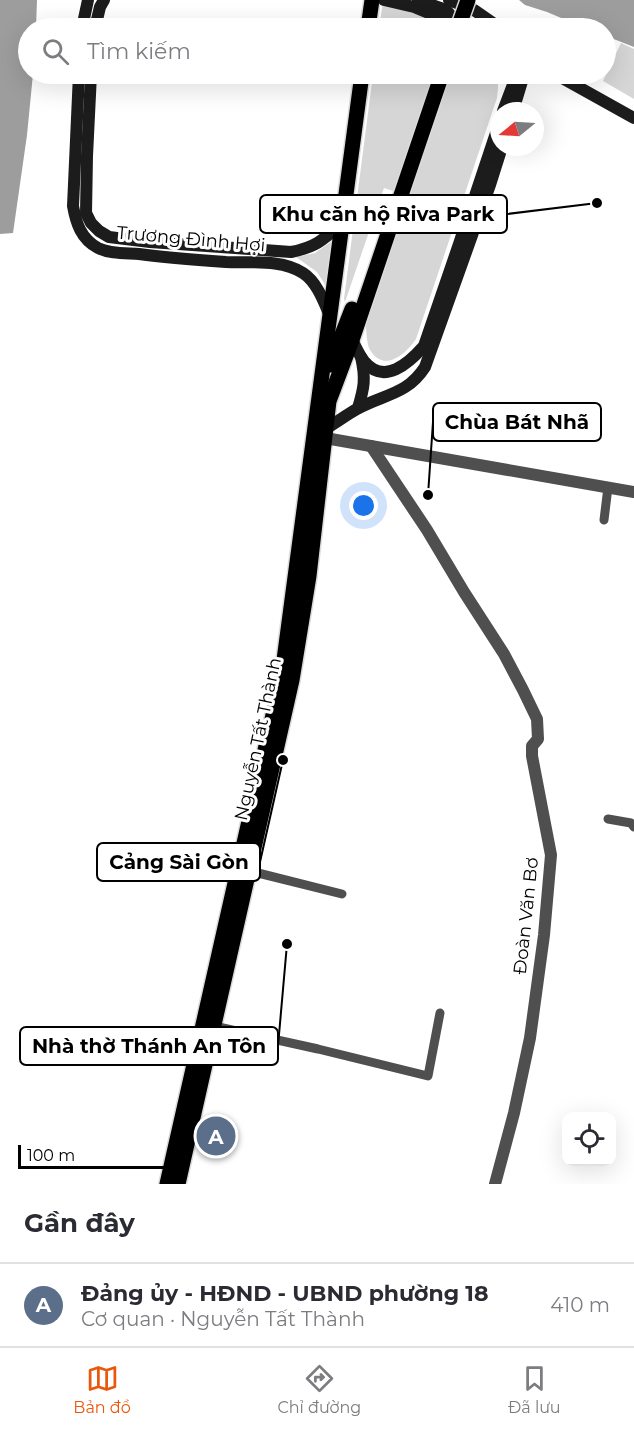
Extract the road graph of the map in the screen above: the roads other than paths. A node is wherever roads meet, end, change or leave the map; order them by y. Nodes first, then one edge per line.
1 (88, 0) edge
2 (104, 0) edge
3 (372, 0) edge
4 (384, 0) edge
5 (418, 0) edge
6 (449, 0) edge
7 (458, 0) edge
8 (468, 0) edge
9 (84, 18) edge
10 (98, 18) edge
11 (369, 18) edge
12 (440, 18) edge
13 (450, 18) edge
14 (454, 18) edge
15 (457, 18) edge
16 (486, 18) edge
17 (79, 84) edge
18 (91, 84) edge
19 (361, 84) edge
20 (430, 84) edge
21 (438, 84) edge
22 (513, 84) edge
23 (521, 84) edge
24 (573, 84) edge
25 (506, 102) edge
26 (516, 102) edge
27 (634, 118) edge
28 (490, 151) edge
29 (499, 156) edge
30 (342, 224) junction
31 (187, 245) junction
32 (176, 258) junction
33 (360, 301) junction
34 (331, 317) junction
35 (352, 340) junction
36 (360, 355) junction
37 (321, 387) junction
38 (358, 408) junction
39 (325, 434) junction
40 (371, 446) junction
41 (608, 487) junction
42 (634, 492) edge
43 (604, 520) dead end
44 (608, 819) dead end
45 (634, 827) edge
46 (250, 871) junction
47 (342, 894) dead end
48 (440, 1013) dead end
49 (214, 1026) junction
50 (167, 1184) edge
51 (178, 1184) edge
52 (495, 1184) edge

1 - 9 main road
2 - 10 main road
3 - 11 main road
4 - 12 main road
5 - 13 main road
6 - 16 main road
7 - 14 main road
8 - 15 main road, bridge
17 - 32 main road, Trương Đình Hợi
18 - 31 main road, Trương Đình Hợi
19 - 30 main road, Nguyễn Tất Thành
20 - 33 main road
21 - 33 main road
22 - 25 main road
23 - 26 main road
24 - 27 main road
28 - 36 main road
29 - 38 main road
30 - 31 main road, Trương Đình Hợi
30 - 34 main road, Nguyễn Tất Thành
31 - 32 main road
32 - 34 main road, Trương Đình Hợi
33 - 35 main road, Nguyễn Tất Thành
33 - 37 main road, Nguyễn Tất Thành
34 - 37 main road, Nguyễn Tất Thành
35 - 36 main road
35 - 39 main road, Nguyễn Tất Thành
36 - 38 main road
37 - 50 main road, Nguyễn Tất Thành
38 - 39 main road
39 - 40 street
39 - 46 main road, Nguyễn Tất Thành
40 - 41 street
40 - 52 street, Đoàn Văn Bơ
41 - 42 street
41 - 43 street
44 - 45 street
46 - 47 street
46 - 49 main road, Nguyễn Tất Thành
48 - 49 street
49 - 51 main road, Nguyễn Tất Thành

